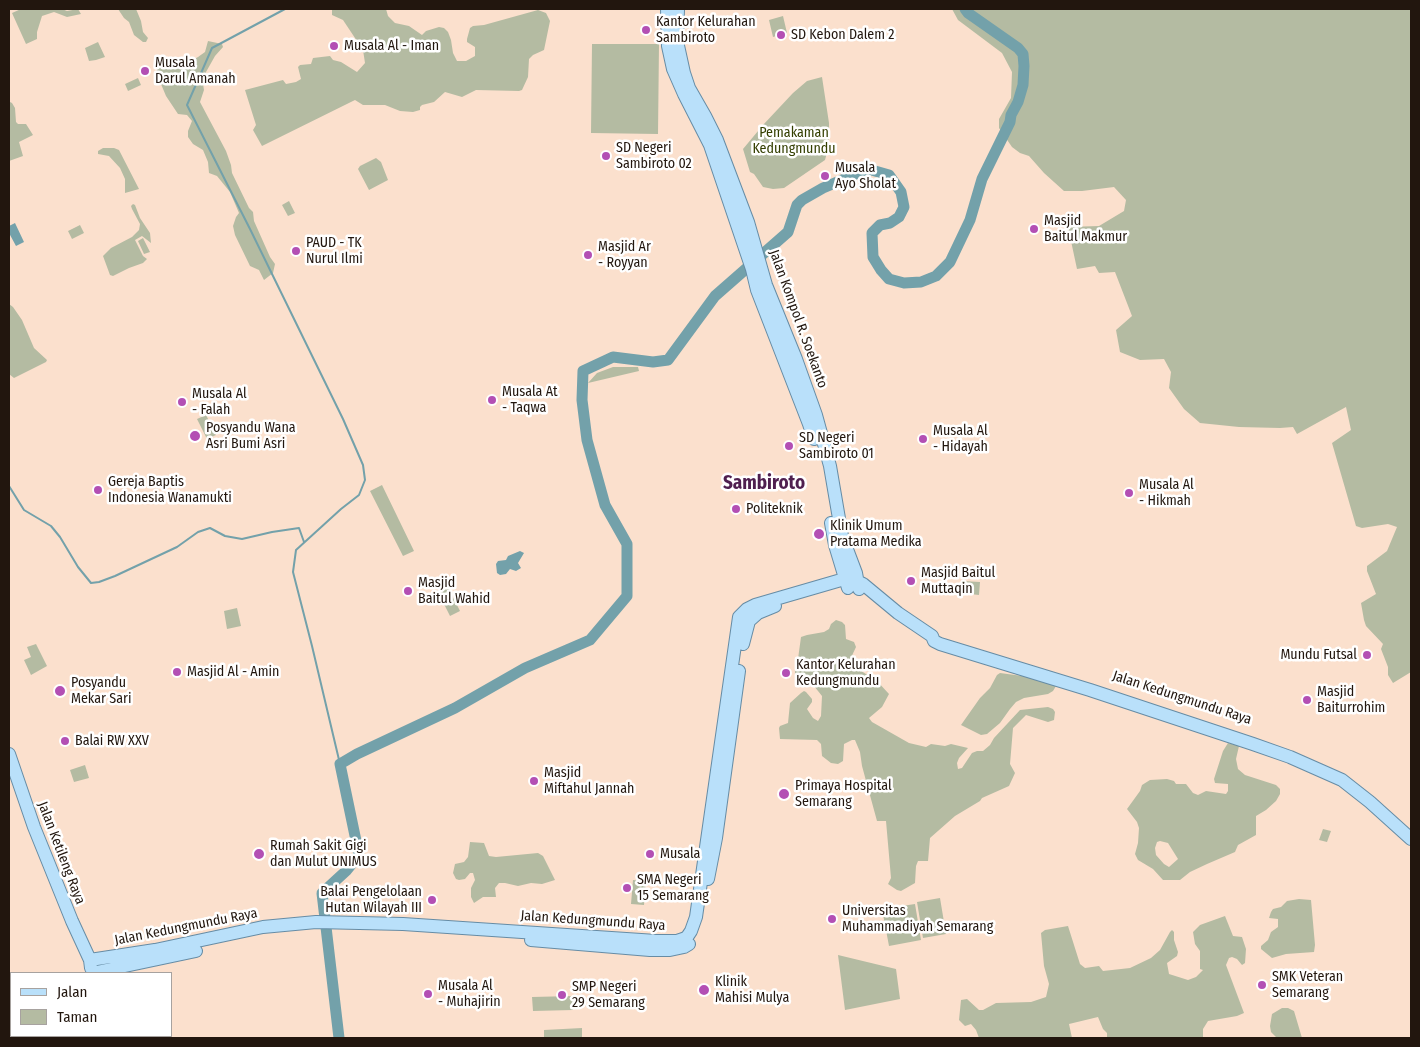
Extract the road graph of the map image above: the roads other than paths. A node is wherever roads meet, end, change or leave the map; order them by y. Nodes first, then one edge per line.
1 (667, 9) edge
2 (678, 9) edge
3 (673, 43) junction
4 (853, 585) junction
5 (9, 754) edge
6 (1405, 830) edge
7 (1411, 839) edge
8 (91, 969) edge

1 - 3 main road, Jalan Kompol R. Soekanto
2 - 3 main road, Jalan Kompol R. Soekanto
3 - 4 main road, Jalan Kompol R. Soekanto
4 - 6 main road, Jalan Kedungmundu Raya
4 - 8 main road, Jalan Kedungmundu Raya
5 - 8 main road, Jalan Ketileng Raya
6 - 7 main road, Jalan Kedungmundu Raya

